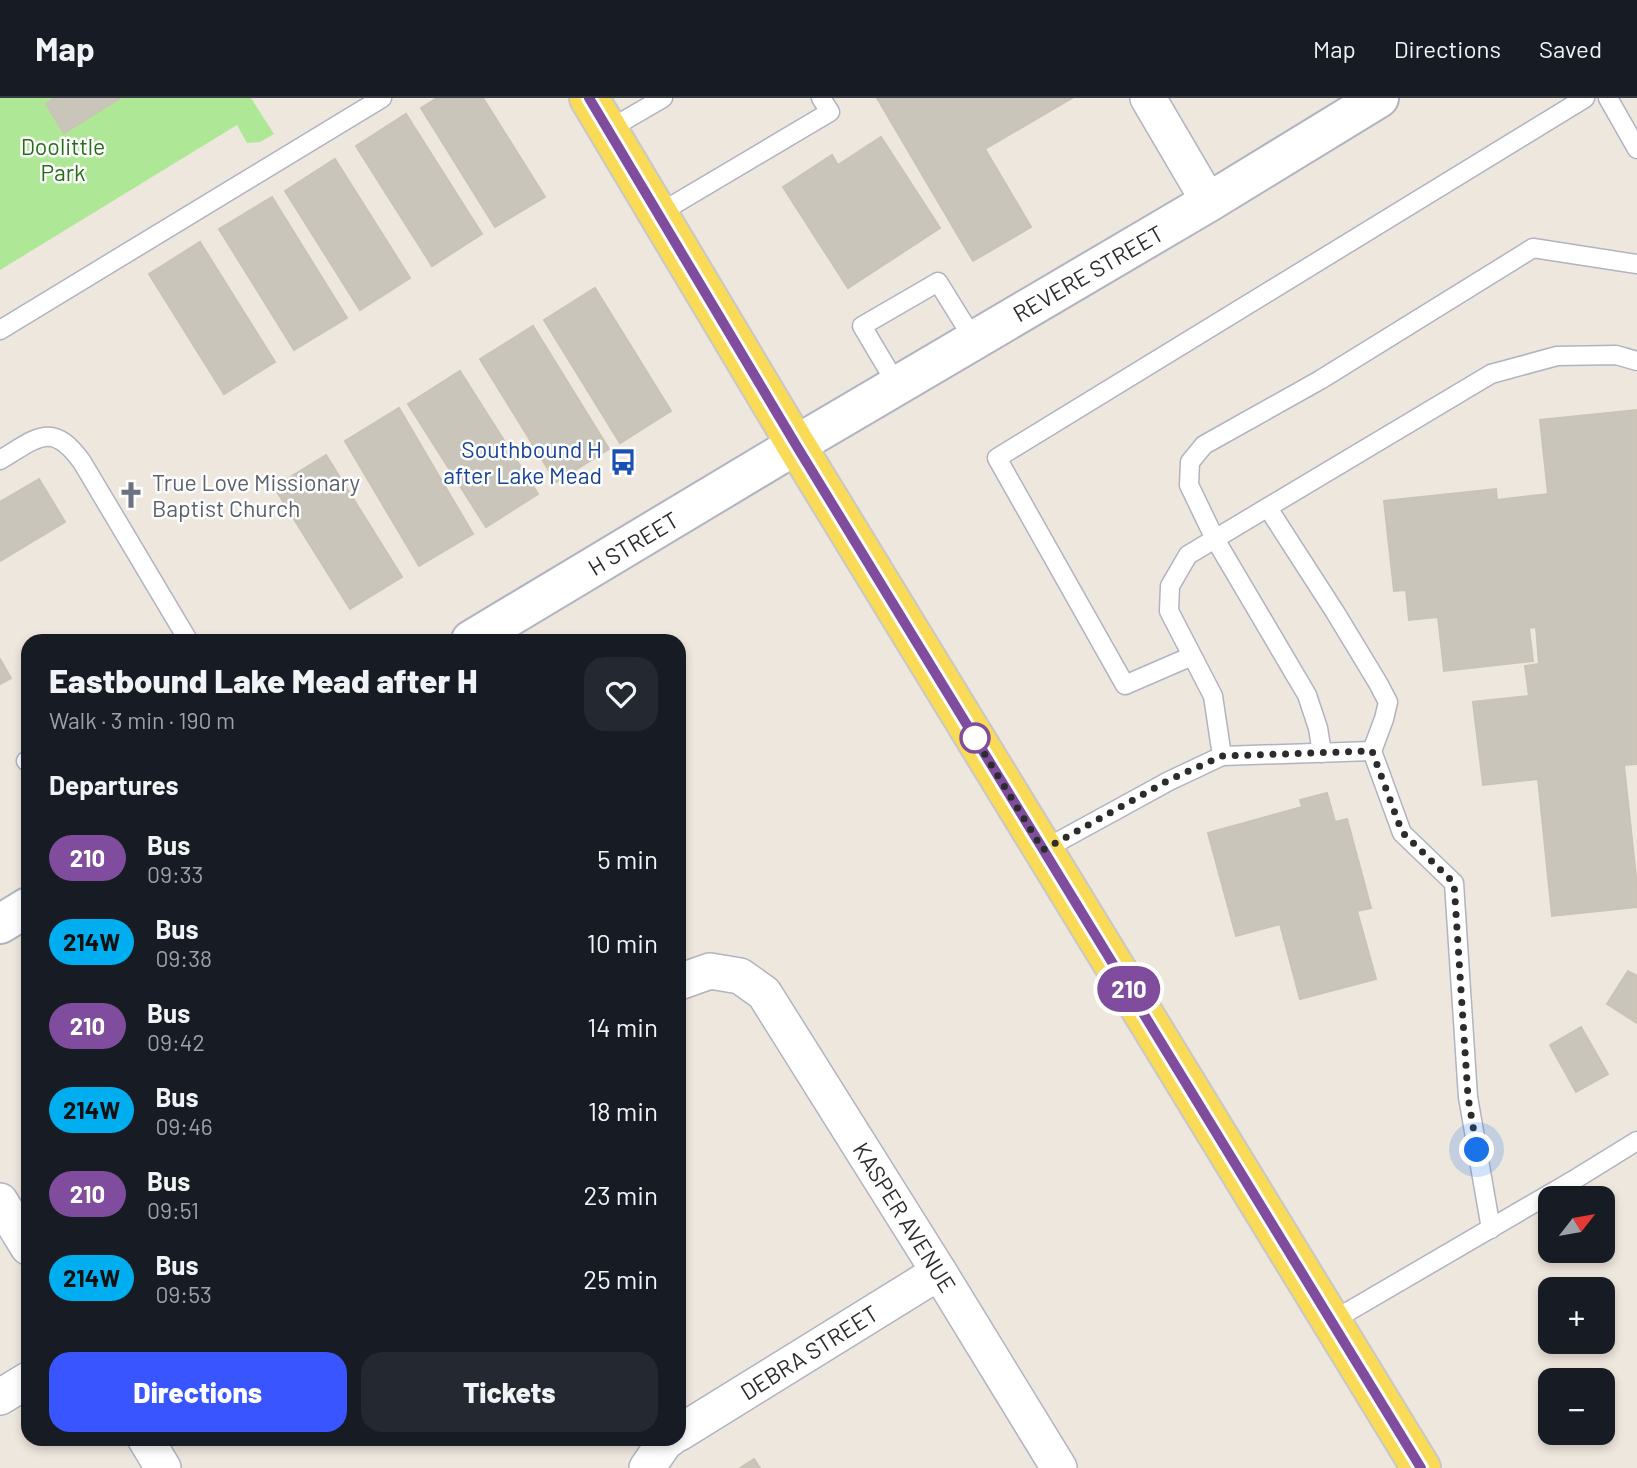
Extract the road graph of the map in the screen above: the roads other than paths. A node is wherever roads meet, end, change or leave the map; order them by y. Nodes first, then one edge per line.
1 (382, 98) edge
2 (663, 98) edge
3 (821, 98) edge
4 (1148, 98) edge
5 (1380, 98) edge
6 (1585, 98) edge
7 (1608, 98) edge
8 (599, 114) edge
9 (1637, 149) edge
10 (1209, 202) junction
11 (658, 214) junction
12 (1637, 264) edge
13 (0, 330) edge
14 (974, 340) junction
15 (1637, 361) edge
16 (897, 385) junction
17 (796, 445) junction
18 (0, 460) edge
19 (1268, 508) junction
20 (1215, 540) junction
21 (184, 634) edge
22 (481, 634) edge
23 (1192, 656) junction
24 (1372, 751) junction
25 (1322, 752) junction
26 (1222, 756) junction
27 (1043, 850) junction
28 (21, 911) edge
29 (0, 924) edge
30 (686, 978) edge
31 (1637, 1141) edge
32 (0, 1201) edge
33 (1490, 1229) junction
34 (21, 1236) edge
35 (939, 1272) junction
36 (1332, 1321) junction
37 (21, 1384) edge
38 (0, 1397) edge
39 (686, 1429) edge
40 (150, 1446) edge
41 (662, 1446) edge
42 (163, 1468) edge
43 (647, 1468) edge
44 (1059, 1468) edge
45 (1421, 1468) edge

1 - 13 lane
2 - 8 lane
3 - 11 lane
4 - 10 street
5 - 10 street, REVERE STREET
6 - 23 lane
7 - 9 lane
8 - 11 main road
10 - 14 street, REVERE STREET
11 - 17 main road
12 - 20 lane
14 - 16 street, REVERE STREET
14 - 16 lane
15 - 19 lane
16 - 17 street, REVERE STREET
17 - 22 street, H STREET
17 - 27 main road
18 - 21 lane
19 - 20 lane
19 - 24 lane
20 - 23 lane
20 - 25 lane
23 - 26 lane
24 - 25 lane
24 - 33 lane
25 - 26 lane
26 - 27 lane
27 - 36 main road
28 - 29 street
30 - 35 street, KASPER AVENUE
31 - 33 lane
32 - 34 street
33 - 36 lane
35 - 39 street, DEBRA STREET
35 - 44 street, KASPER AVENUE
36 - 45 main road
37 - 38 street
40 - 42 street
41 - 43 street

